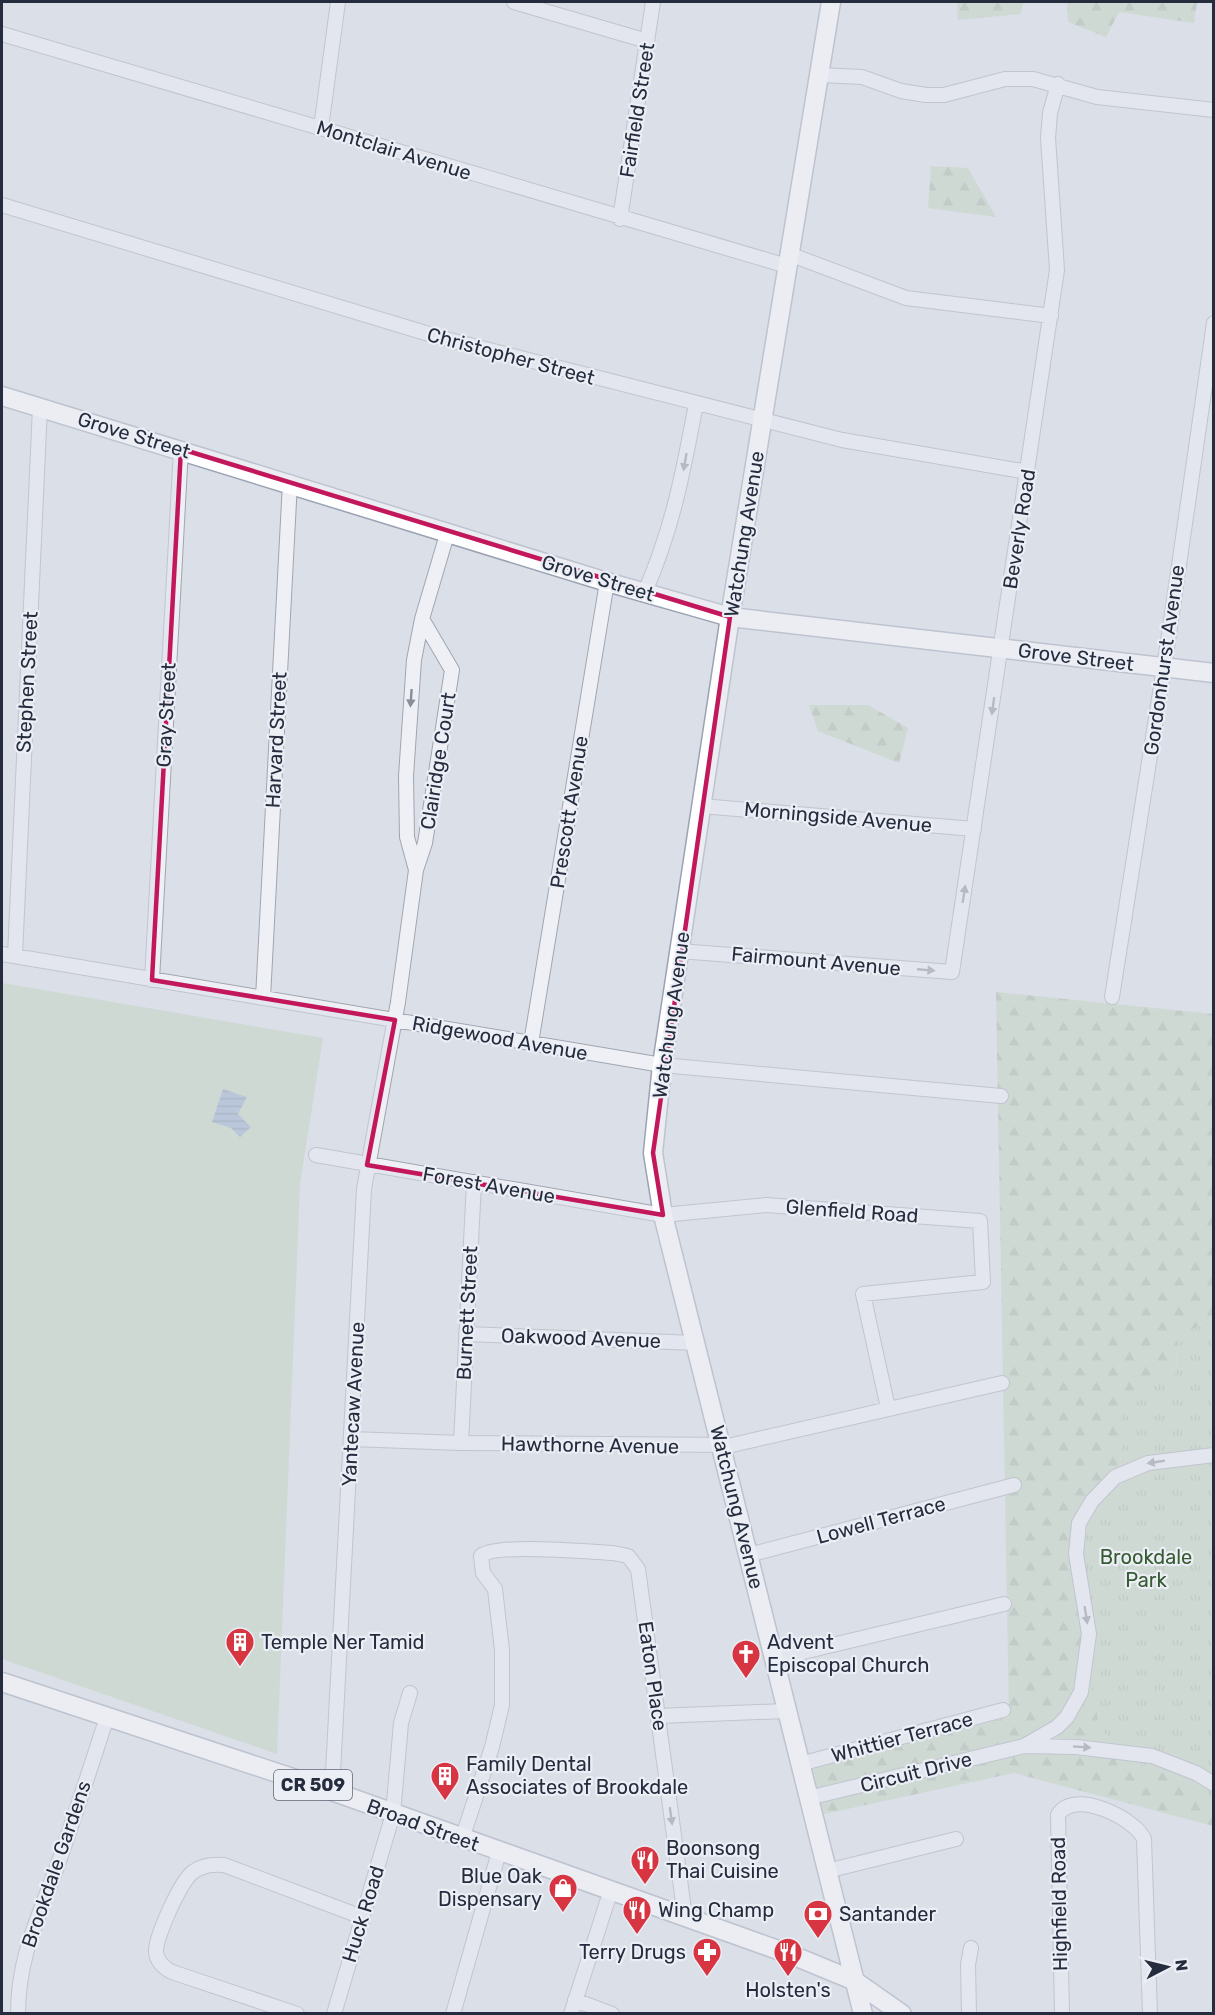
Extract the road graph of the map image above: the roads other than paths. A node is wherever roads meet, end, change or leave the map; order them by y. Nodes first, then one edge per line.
1 (338, 2) edge
2 (514, 2) edge
3 (653, 2) edge
4 (831, 2) edge
5 (2, 34) edge
6 (647, 42) junction
7 (820, 75) junction
8 (1058, 84) junction
9 (1214, 110) edge
10 (321, 128) junction
11 (2, 205) edge
12 (620, 219) junction
13 (788, 260) junction
14 (1051, 316) junction
15 (1214, 323) edge
16 (2, 396) edge
17 (696, 404) junction
18 (40, 407) junction
19 (762, 421) junction
20 (181, 449) junction
21 (1028, 472) junction
22 (290, 482) junction
23 (448, 531) junction
24 (607, 582) junction
25 (645, 592) junction
26 (730, 616) junction
27 (422, 619) junction
28 (1001, 648) junction
29 (443, 654) junction
30 (414, 660) junction
31 (1164, 668) junction
32 (1214, 673) edge
33 (701, 806) junction
34 (974, 829) junction
35 (416, 870) junction
36 (679, 951) junction
37 (8, 955) edge
38 (952, 972) joint
39 (152, 980) junction
40 (1112, 997) dead end
41 (263, 998) junction
42 (395, 1020) junction
43 (531, 1043) junction
44 (662, 1065) junction
45 (1001, 1096) dead end
46 (316, 1155) dead end
47 (367, 1165) junction
48 (474, 1182) junction
49 (663, 1215) junction
50 (466, 1334) junction
51 (696, 1343) junction
52 (1002, 1383) dead end
53 (888, 1408) junction
54 (351, 1439) junction
55 (461, 1443) junction
56 (721, 1446) junction
57 (1214, 1455) edge
58 (1014, 1485) dead end
59 (749, 1555) junction
60 (1004, 1604) dead end
61 (774, 1659) junction
62 (2, 1682) edge
63 (410, 1694) dead end
64 (1003, 1710) dead end
65 (786, 1711) junction
66 (658, 1716) junction
67 (107, 1717) junction
68 (1024, 1746) junction
69 (800, 1764) junction
70 (1214, 1784) edge
71 (332, 1791) junction
72 (808, 1798) junction
73 (393, 1814) junction
74 (462, 1839) junction
75 (956, 1839) dead end
76 (499, 1852) junction
77 (827, 1871) junction
78 (611, 1890) junction
79 (362, 1917) junction
80 (685, 1917) junction
81 (971, 1948) dead end
82 (855, 1980) junction
83 (573, 2007) edge
84 (18, 2013) edge
85 (297, 2013) edge
86 (334, 2013) edge
87 (453, 2013) edge
88 (612, 2013) edge
89 (863, 2013) edge
90 (902, 2013) edge
91 (969, 2013) edge
92 (1062, 2013) edge
93 (1150, 2013) edge

1 - 10 street
2 - 6 street
3 - 6 street, Fairfield Street
4 - 7 main road, Watchung Avenue
5 - 10 street, Montclair Avenue
6 - 12 street, Fairfield Street
7 - 8 street
7 - 13 main road, Watchung Avenue
8 - 9 street
8 - 14 street, Beverly Road
10 - 12 street, Montclair Avenue
11 - 17 street, Christopher Street
12 - 13 street, Montclair Avenue
13 - 14 street, Montclair Avenue
13 - 19 main road, Watchung Avenue
14 - 21 street, Beverly Road
15 - 31 street, Gordonhurst Avenue
16 - 18 main road, Grove Street
17 - 19 street, Christopher Street
17 -> 25 street
18 - 20 main road, Grove Street
18 - 37 street, Stephen Street
19 - 21 street, Christopher Street
19 - 26 main road, Watchung Avenue
20 - 22 main road, Grove Street
20 - 39 street, Gray Street
21 - 28 street, Beverly Road
22 - 23 main road, Grove Street
22 - 41 street, Harvard Street
23 - 24 main road, Grove Street
23 - 27 street, Clairidge Court
24 - 25 main road, Grove Street
24 - 43 street, Prescott Avenue
25 - 26 main road, Grove Street
26 - 28 main road, Grove Street
26 - 33 main road, Watchung Avenue
27 - 29 street, Clairidge Court
27 - 30 street, Clairidge Court
28 - 31 main road, Grove Street
28 -> 34 street, Beverly Road
29 - 30 street
29 - 35 street, Clairidge Court
30 -> 35 street, Clairidge Court
31 - 32 main road, Grove Street
31 - 40 street, Gordonhurst Avenue
33 - 34 street, Morningside Avenue
33 - 36 main road, Watchung Avenue
38 -> 34 street, Beverly Road
35 - 42 street, Clairidge Court
36 -> 38 street, Fairmount Avenue
36 - 44 main road, Watchung Avenue
37 - 39 street, Ridgewood Avenue
39 - 41 street, Ridgewood Avenue
41 - 42 street, Ridgewood Avenue
42 - 43 street, Ridgewood Avenue
42 - 47 street, Yantecaw Avenue
43 - 44 street, Ridgewood Avenue
44 - 45 street, Ridgewood Avenue
44 - 49 main road, Watchung Avenue
46 - 47 street, Forest Avenue
47 - 48 street, Forest Avenue
47 - 54 street, Yantecaw Avenue
48 - 49 street, Forest Avenue
48 - 50 street, Burnett Street
49 - 51 main road, Watchung Avenue
49 - 53 street, Glenfield Road
50 - 51 street, Oakwood Avenue
50 - 55 street, Burnett Street
51 - 56 main road, Watchung Avenue
52 - 53 street, Hawthorne Avenue
53 - 56 street, Hawthorne Avenue
54 - 55 street, Hawthorne Avenue
54 - 71 street, Yantecaw Avenue
55 - 56 street, Hawthorne Avenue
56 - 59 main road, Watchung Avenue
57 -> 68 street
58 - 59 street, Lowell Terrace
59 - 61 main road, Watchung Avenue
60 - 61 street
61 - 65 main road, Watchung Avenue
62 - 67 main road, Broad Street / CR 509
63 - 73 street, Huck Road
64 - 69 street, Whittier Terrace
65 - 66 street
65 - 69 main road, Watchung Avenue
66 - 74 street, Eaton Place
66 -> 80 street, Eaton Place
67 - 71 main road, Broad Street / CR 509
67 - 84 street, Brookdale Gardens
68 -> 70 street
68 - 72 street, Circuit Drive
69 - 72 main road, Watchung Avenue
71 - 73 main road, Broad Street / CR 509
72 - 77 main road, Watchung Avenue
73 - 74 main road, Broad Street / CR 509
73 - 79 street, Huck Road
74 - 76 main road, Broad Street / CR 509
75 - 77 street
76 - 78 main road, Broad Street / CR 509
76 - 87 street
77 - 82 main road, Watchung Avenue
78 - 80 main road, Broad Street / CR 509
78 - 83 street
79 - 85 street
79 - 86 street, Huck Road
80 - 82 main road, Broad Street / CR 509
81 - 91 street
82 - 89 main road, Watchung Avenue
82 - 90 main road, Broad Street / CR 509
83 - 88 street
92 - 93 street, Highfield Road

